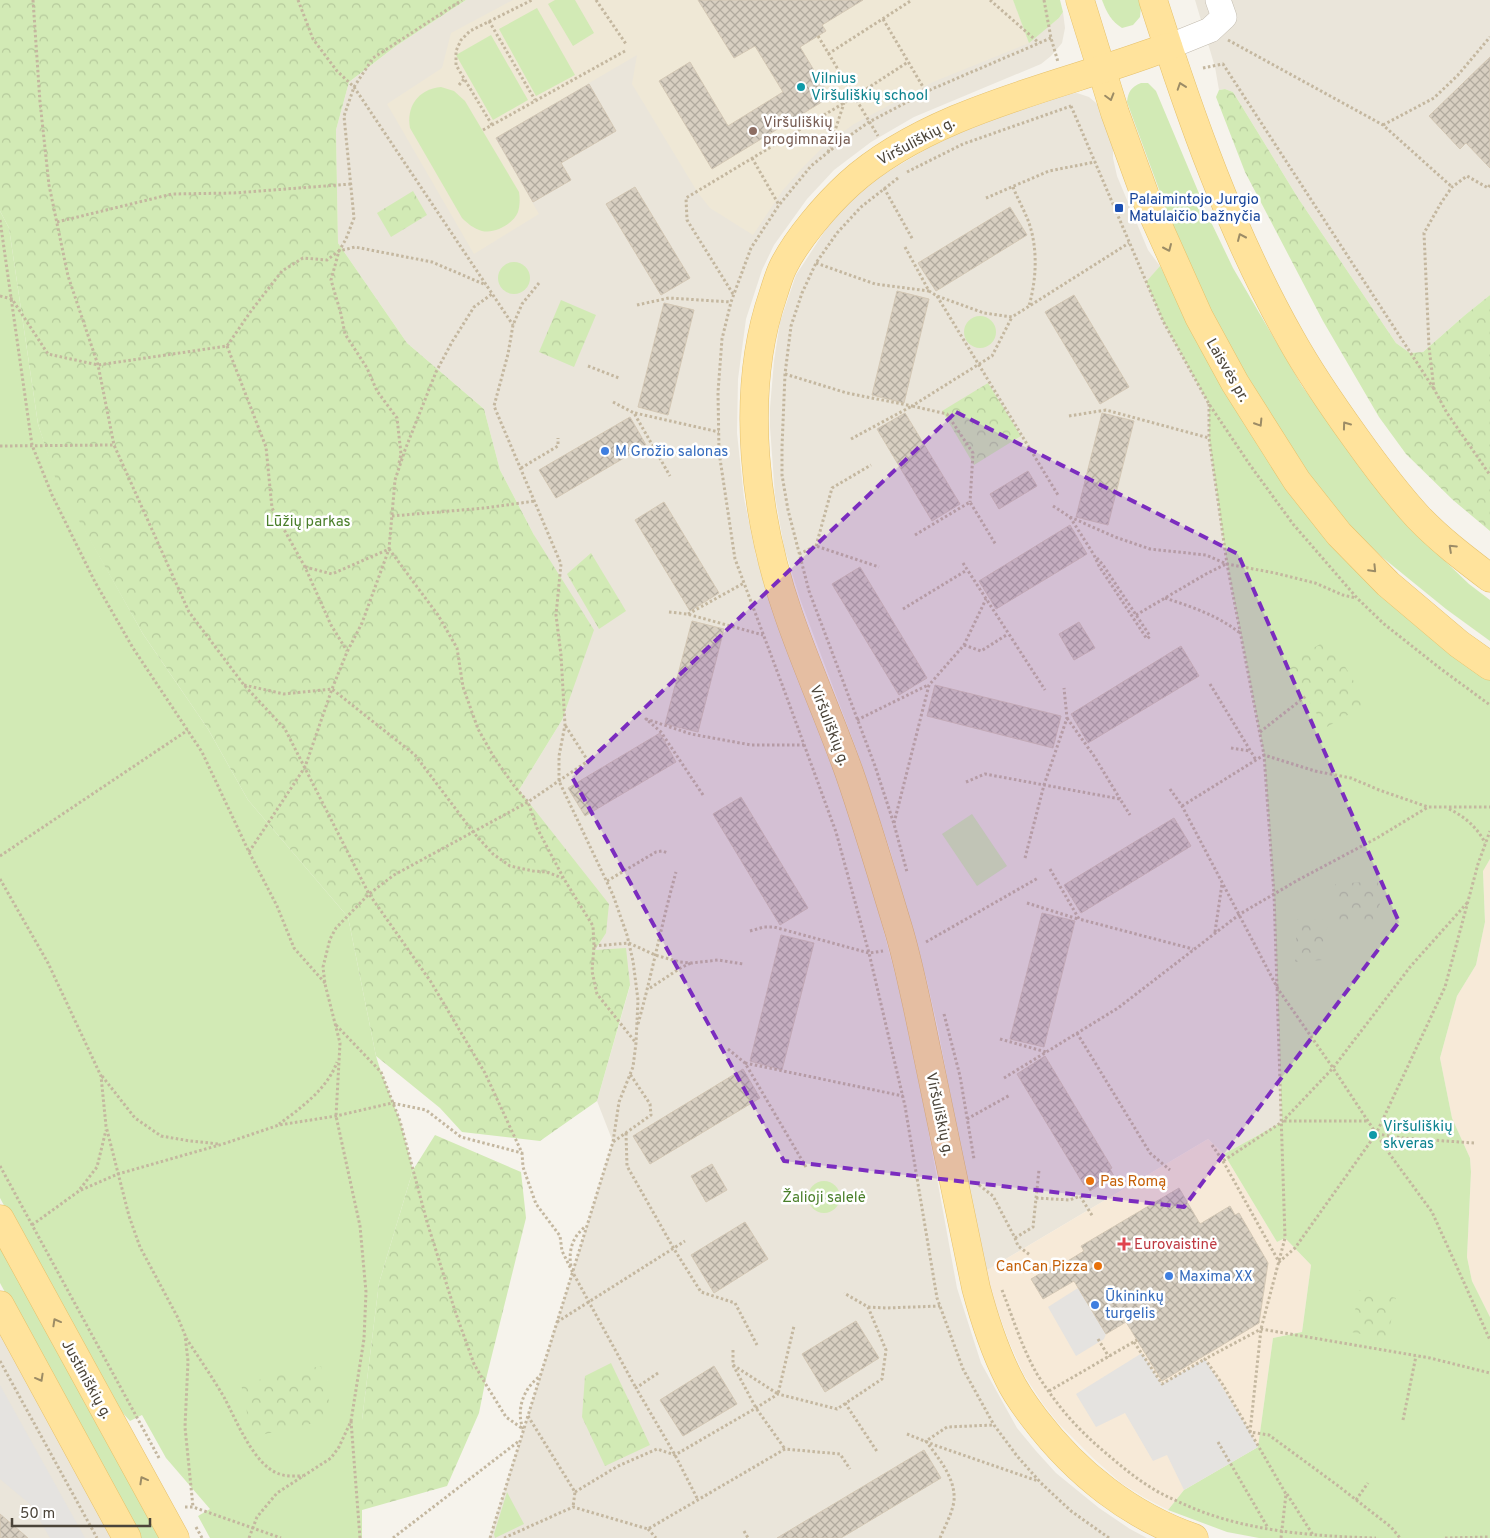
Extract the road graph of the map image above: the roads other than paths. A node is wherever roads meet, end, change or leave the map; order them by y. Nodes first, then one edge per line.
1 (1080, 0) edge
2 (1153, 0) edge
3 (1218, 0) edge
4 (1168, 47) junction
5 (1102, 70) junction
6 (1490, 578) edge
7 (1490, 666) edge
8 (0, 1219) edge
9 (0, 1305) edge
10 (184, 1530) edge
11 (127, 1538) edge
12 (1194, 1538) edge

1 - 5 main road, Laisvės pr.
2 - 4 main road
3 - 4 street
4 - 5 main road, Viršuliškių g.
6 -> 4 main road
5 -> 7 main road, Laisvės pr.
5 - 12 main road, Viršuliškių g.
10 -> 8 main road, Justiniškių g.
9 -> 11 main road

